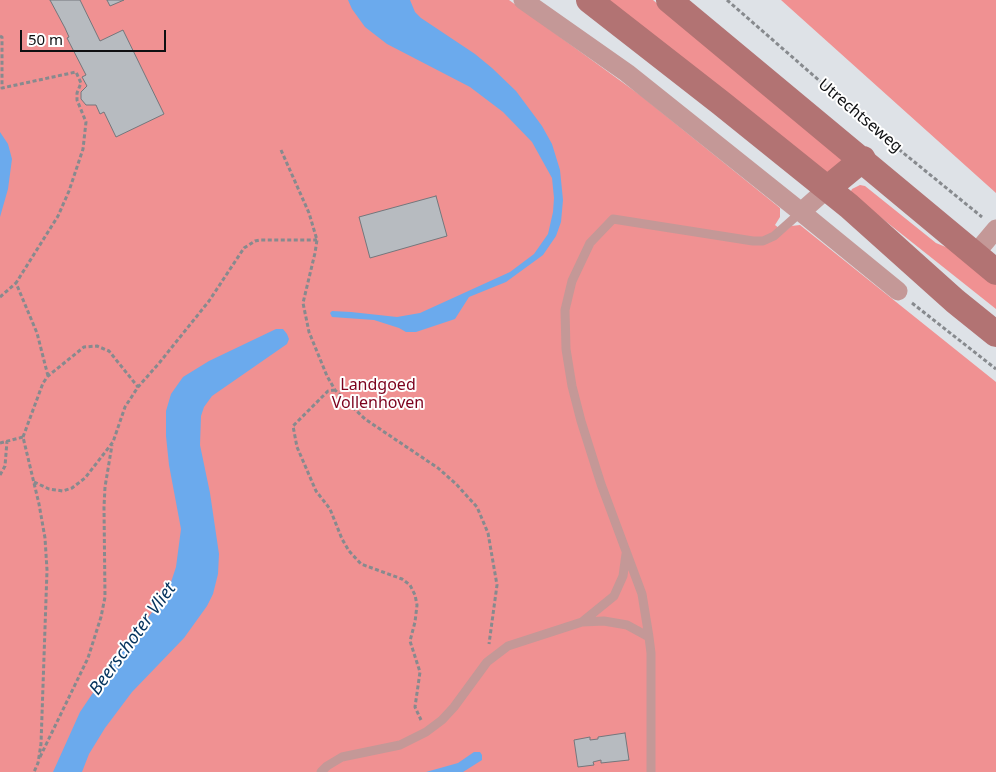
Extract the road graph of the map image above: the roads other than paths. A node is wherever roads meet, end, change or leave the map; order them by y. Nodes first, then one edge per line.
1 (522, 0) edge
2 (589, 0) edge
3 (669, 0) edge
4 (862, 159) junction
5 (828, 188) junction
6 (801, 212) junction
7 (992, 226) edge
8 (974, 254) junction
9 (996, 272) edge
10 (898, 291) road end
11 (996, 334) edge
12 (627, 550) junction
13 (582, 622) junction
14 (649, 637) junction
15 (321, 772) edge
16 (650, 772) edge

1 - 6 street
2 - 5 main road
3 - 4 main road, Utrechtseweg
4 - 5 main road, Utrechtseweg
4 - 8 main road, Utrechtseweg
5 - 6 street, Utrechtseweg
5 - 11 main road
6 - 10 street
6 - 12 lane
7 - 8 street
8 - 9 main road, Utrechtseweg
12 - 13 lane
12 - 14 lane
13 - 14 lane
13 - 15 lane
14 - 16 lane

